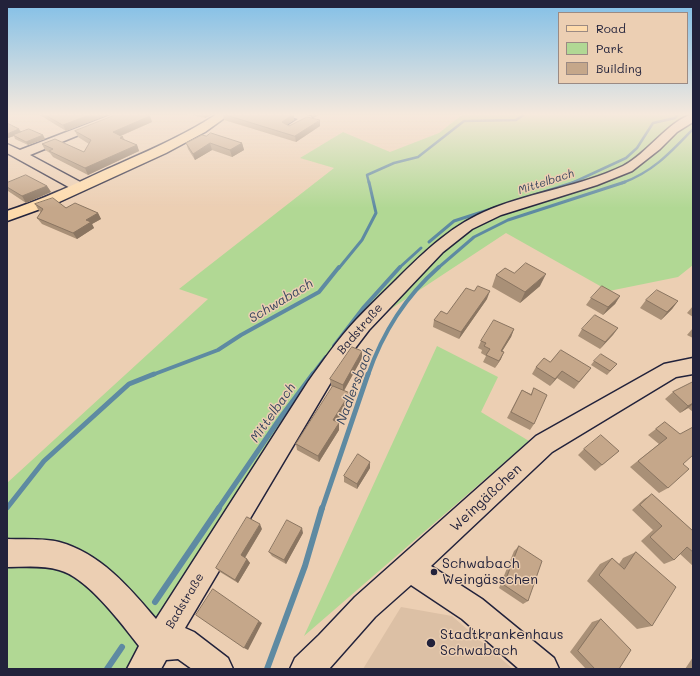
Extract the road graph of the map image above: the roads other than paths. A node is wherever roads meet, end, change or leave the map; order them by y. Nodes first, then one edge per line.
1 (42, 146) edge
2 (167, 146) edge
3 (657, 146) edge
4 (7, 148) edge
5 (21, 154) junction
6 (79, 187) junction
7 (7, 216) edge
8 (693, 366) edge
9 (7, 553) edge
10 (409, 568) junction
11 (150, 657) edge
12 (217, 669) edge
13 (306, 669) edge
14 (543, 669) edge

1 - 5 street
2 - 6 main road
3 - 11 street, Badstraße
4 - 5 street
5 - 6 street
6 - 7 main road
8 - 10 street, Weingäßchen
9 - 11 street
10 - 13 street, Weingäßchen
10 - 14 street
11 - 12 street

